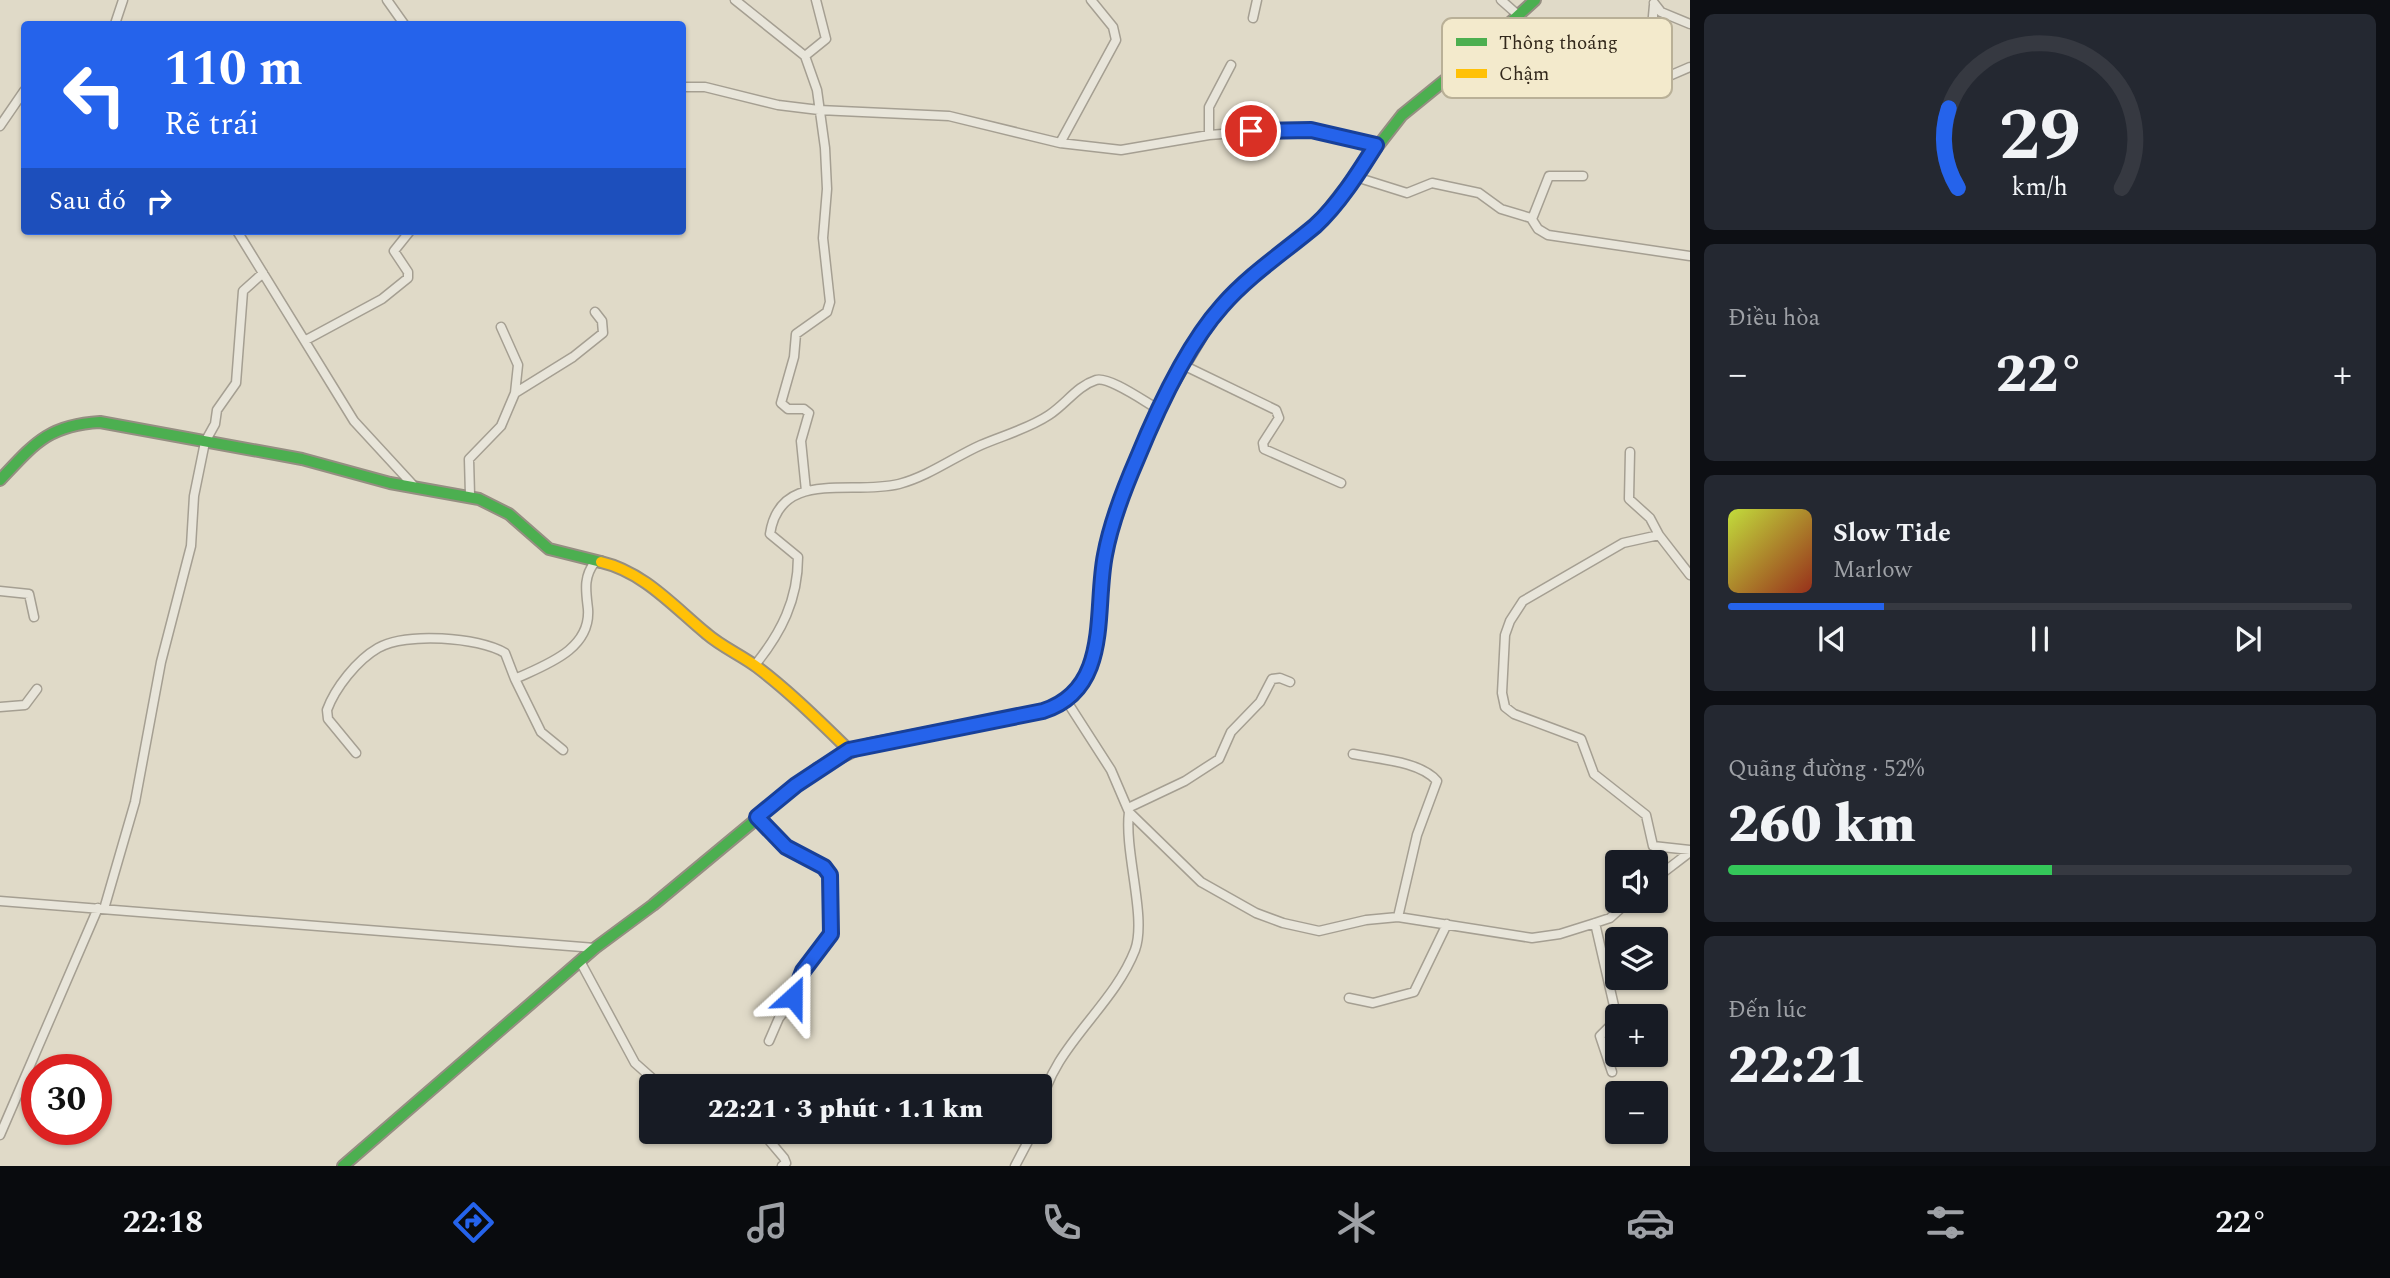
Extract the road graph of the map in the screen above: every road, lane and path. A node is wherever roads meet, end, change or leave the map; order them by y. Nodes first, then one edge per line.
1 (123, 0) edge
2 (387, 0) edge
3 (734, 0) edge
4 (816, 0) edge
5 (1091, 0) edge
6 (1257, 0) edge
7 (1501, 0) edge
8 (1535, 0) edge
9 (1653, 2) edge
10 (1518, 15) junction
11 (1253, 18) dead end
12 (1515, 18) edge
13 (117, 21) edge
14 (402, 21) edge
15 (1690, 24) edge
16 (805, 56) junction
17 (1231, 65) dead end
18 (1690, 67) edge
19 (1672, 75) edge
20 (1442, 82) edge
21 (686, 87) edge
22 (21, 95) edge
23 (819, 110) junction
24 (0, 126) edge
25 (1209, 135) junction
26 (1060, 143) junction
27 (1376, 145) junction
28 (1583, 176) dead end
29 (1356, 177) junction
30 (1532, 219) junction
31 (239, 235) edge
32 (407, 235) edge
33 (1690, 256) edge
34 (263, 274) junction
35 (595, 312) dead end
36 (501, 327) dead end
37 (306, 340) junction
38 (1183, 365) junction
39 (515, 393) junction
40 (1158, 409) junction
41 (205, 442) junction
42 (1630, 452) dead end
43 (0, 480) edge
44 (1340, 483) dead end
45 (413, 485) junction
46 (806, 491) junction
47 (470, 495) junction
48 (1659, 535) junction
49 (595, 562) junction
50 (1690, 575) edge
51 (0, 591) edge
52 (34, 617) dead end
53 (755, 665) junction
54 (515, 679) junction
55 (1290, 682) dead end
56 (37, 689) dead end
57 (1066, 700) junction
58 (0, 707) edge
59 (563, 750) dead end
60 (849, 750) junction
61 (356, 753) dead end
62 (1353, 754) dead end
63 (1128, 810) junction
64 (757, 817) junction
65 (1690, 851) edge
66 (1668, 868) edge
67 (0, 901) edge
68 (101, 908) junction
69 (1615, 913) edge
70 (1398, 917) junction
71 (1595, 923) junction
72 (1447, 924) junction
73 (595, 948) junction
74 (580, 961) junction
75 (1349, 998) dead end
76 (769, 1041) dead end
77 (1612, 1072) dead end
78 (647, 1074) edge
79 (1051, 1074) edge
80 (0, 1135) edge
81 (772, 1144) edge
82 (1027, 1144) edge
83 (348, 1165) edge
84 (782, 1166) edge
85 (1015, 1166) edge

1 - 13 street
2 - 14 street
3 - 16 street
4 - 16 street
5 - 26 street
6 - 11 street
7 - 10 street
8 - 10 street
9 - 15 street
10 - 12 street
16 - 23 street
17 - 25 street
18 - 19 street
20 - 27 street
21 - 23 street
22 - 24 street
23 - 26 street
23 - 46 street
25 - 26 street
25 - 27 street
27 - 29 street
28 - 30 street
29 - 30 street
29 - 38 street
30 - 33 street
31 - 34 street
32 - 37 street
34 - 37 street
34 - 41 street
35 - 39 street
36 - 39 street
37 - 45 street
38 - 40 street
38 - 44 street
39 - 47 street
40 - 46 street
40 - 57 street
41 - 43 street
41 - 45 street
41 - 68 street
42 - 48 street
45 - 47 street
46 - 53 street
47 - 49 street
48 - 50 street
48 - 65 street
49 - 53 street
49 - 54 street
51 - 52 street
53 - 60 street
54 - 59 street
54 - 61 street
55 - 63 street
56 - 58 street
57 - 60 street
57 - 63 street
60 - 64 street
62 - 70 street
63 - 70 street
63 - 79 street
64 - 73 street
64 - 76 street
65 - 66 street
67 - 68 street
68 - 73 street
68 - 80 street
69 - 71 street
70 - 72 street
71 - 72 street
71 - 77 street
72 - 75 street
73 - 74 street
74 - 78 street
74 - 83 street
81 - 84 street
82 - 85 street

